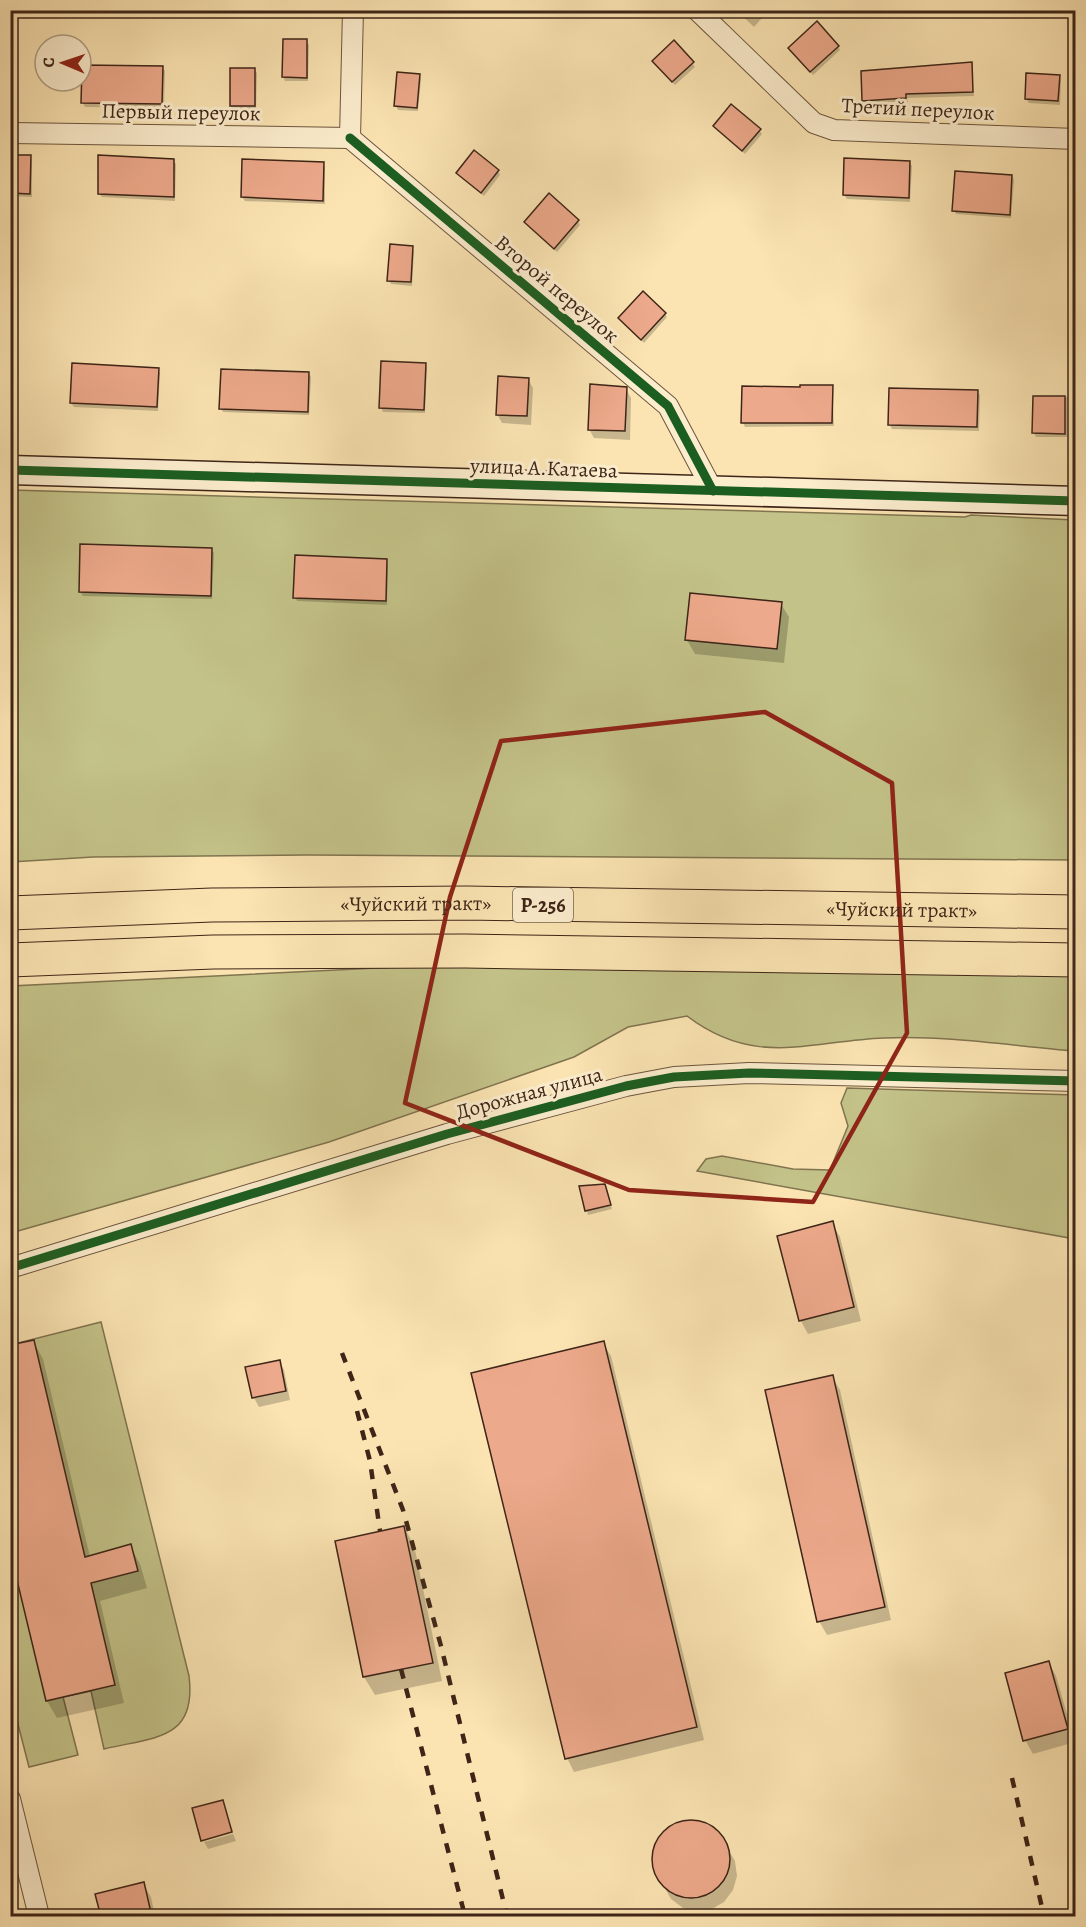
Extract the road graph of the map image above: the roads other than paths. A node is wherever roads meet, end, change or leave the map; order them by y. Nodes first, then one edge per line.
1 (353, 10) edge
2 (697, 10) edge
3 (10, 133) edge
4 (350, 138) junction
5 (1076, 139) edge
6 (10, 470) edge
7 (713, 491) junction
8 (1076, 501) edge
9 (1076, 912) edge
10 (10, 913) edge
11 (10, 960) edge
12 (1076, 960) edge
13 (1076, 1081) edge
14 (10, 1268) edge
15 (10, 1799) edge
16 (39, 1917) edge

1 - 4 street
2 - 5 street, Третий переулок
3 - 4 street, Первый переулок
4 - 7 street, Второй переулок
6 - 7 street, улица А.Катаева
7 - 8 street, улица А.Катаева
9 - 10 highway, «Чуйский тракт» / Р-256
11 - 12 highway, Р-256
13 - 14 street, Дорожная улица
15 - 16 street

